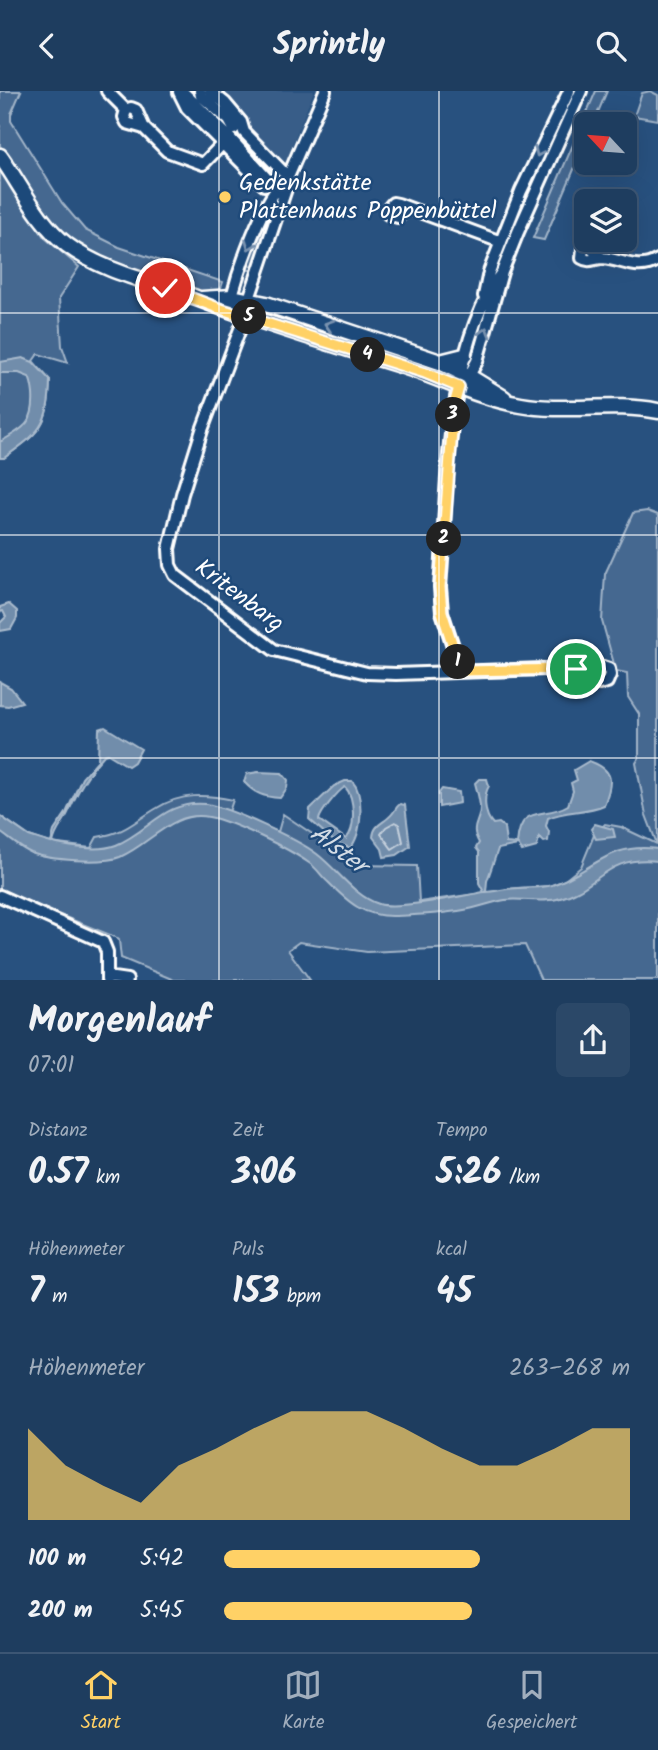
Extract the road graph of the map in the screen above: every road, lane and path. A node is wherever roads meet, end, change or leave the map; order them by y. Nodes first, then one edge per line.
1 (107, 91) edge
2 (200, 91) edge
3 (325, 91) edge
4 (569, 91) edge
5 (575, 91) edge
6 (581, 91) edge
7 (180, 92) edge
8 (211, 92) edge
9 (570, 115) junction
10 (229, 135) junction
11 (0, 156) edge
12 (288, 177) junction
13 (277, 194) junction
14 (408, 208) dead end
15 (501, 242) junction
16 (602, 258) dead end
17 (658, 260) edge
18 (502, 272) junction
19 (248, 299) junction
20 (484, 299) junction
21 (236, 313) junction
22 (464, 356) junction
23 (440, 362) junction
24 (463, 378) junction
25 (658, 411) edge
26 (576, 669) dead end
27 (461, 671) junction
28 (0, 896) edge
29 (107, 979) edge
30 (127, 980) edge

1 - 10 street
2 - 10 street
3 - 12 street, Kritenbarg
4 -> 15 street
5 - 9 street
6 - 9 street
7 - 10 street
8 - 10 street
9 - 18 street
10 - 12 street
10 - 13 street
11 - 21 main road
12 - 13 street, Kritenbarg
13 - 19 street, Kritenbarg
13 -> 21 street, Kritenbarg
14 - 15 street
15 - 20 street
16 - 17 street
18 - 20 street
24 -> 18 street
19 - 21 main road
23 -> 19 main road
20 - 22 street
21 - 24 main road
21 - 27 street, Kritenbarg
22 - 23 main road
22 - 24 street
23 - 24 main road
24 - 25 main road
24 - 27 street
26 - 27 street, Kritenbarg
28 - 29 street
29 - 30 street

